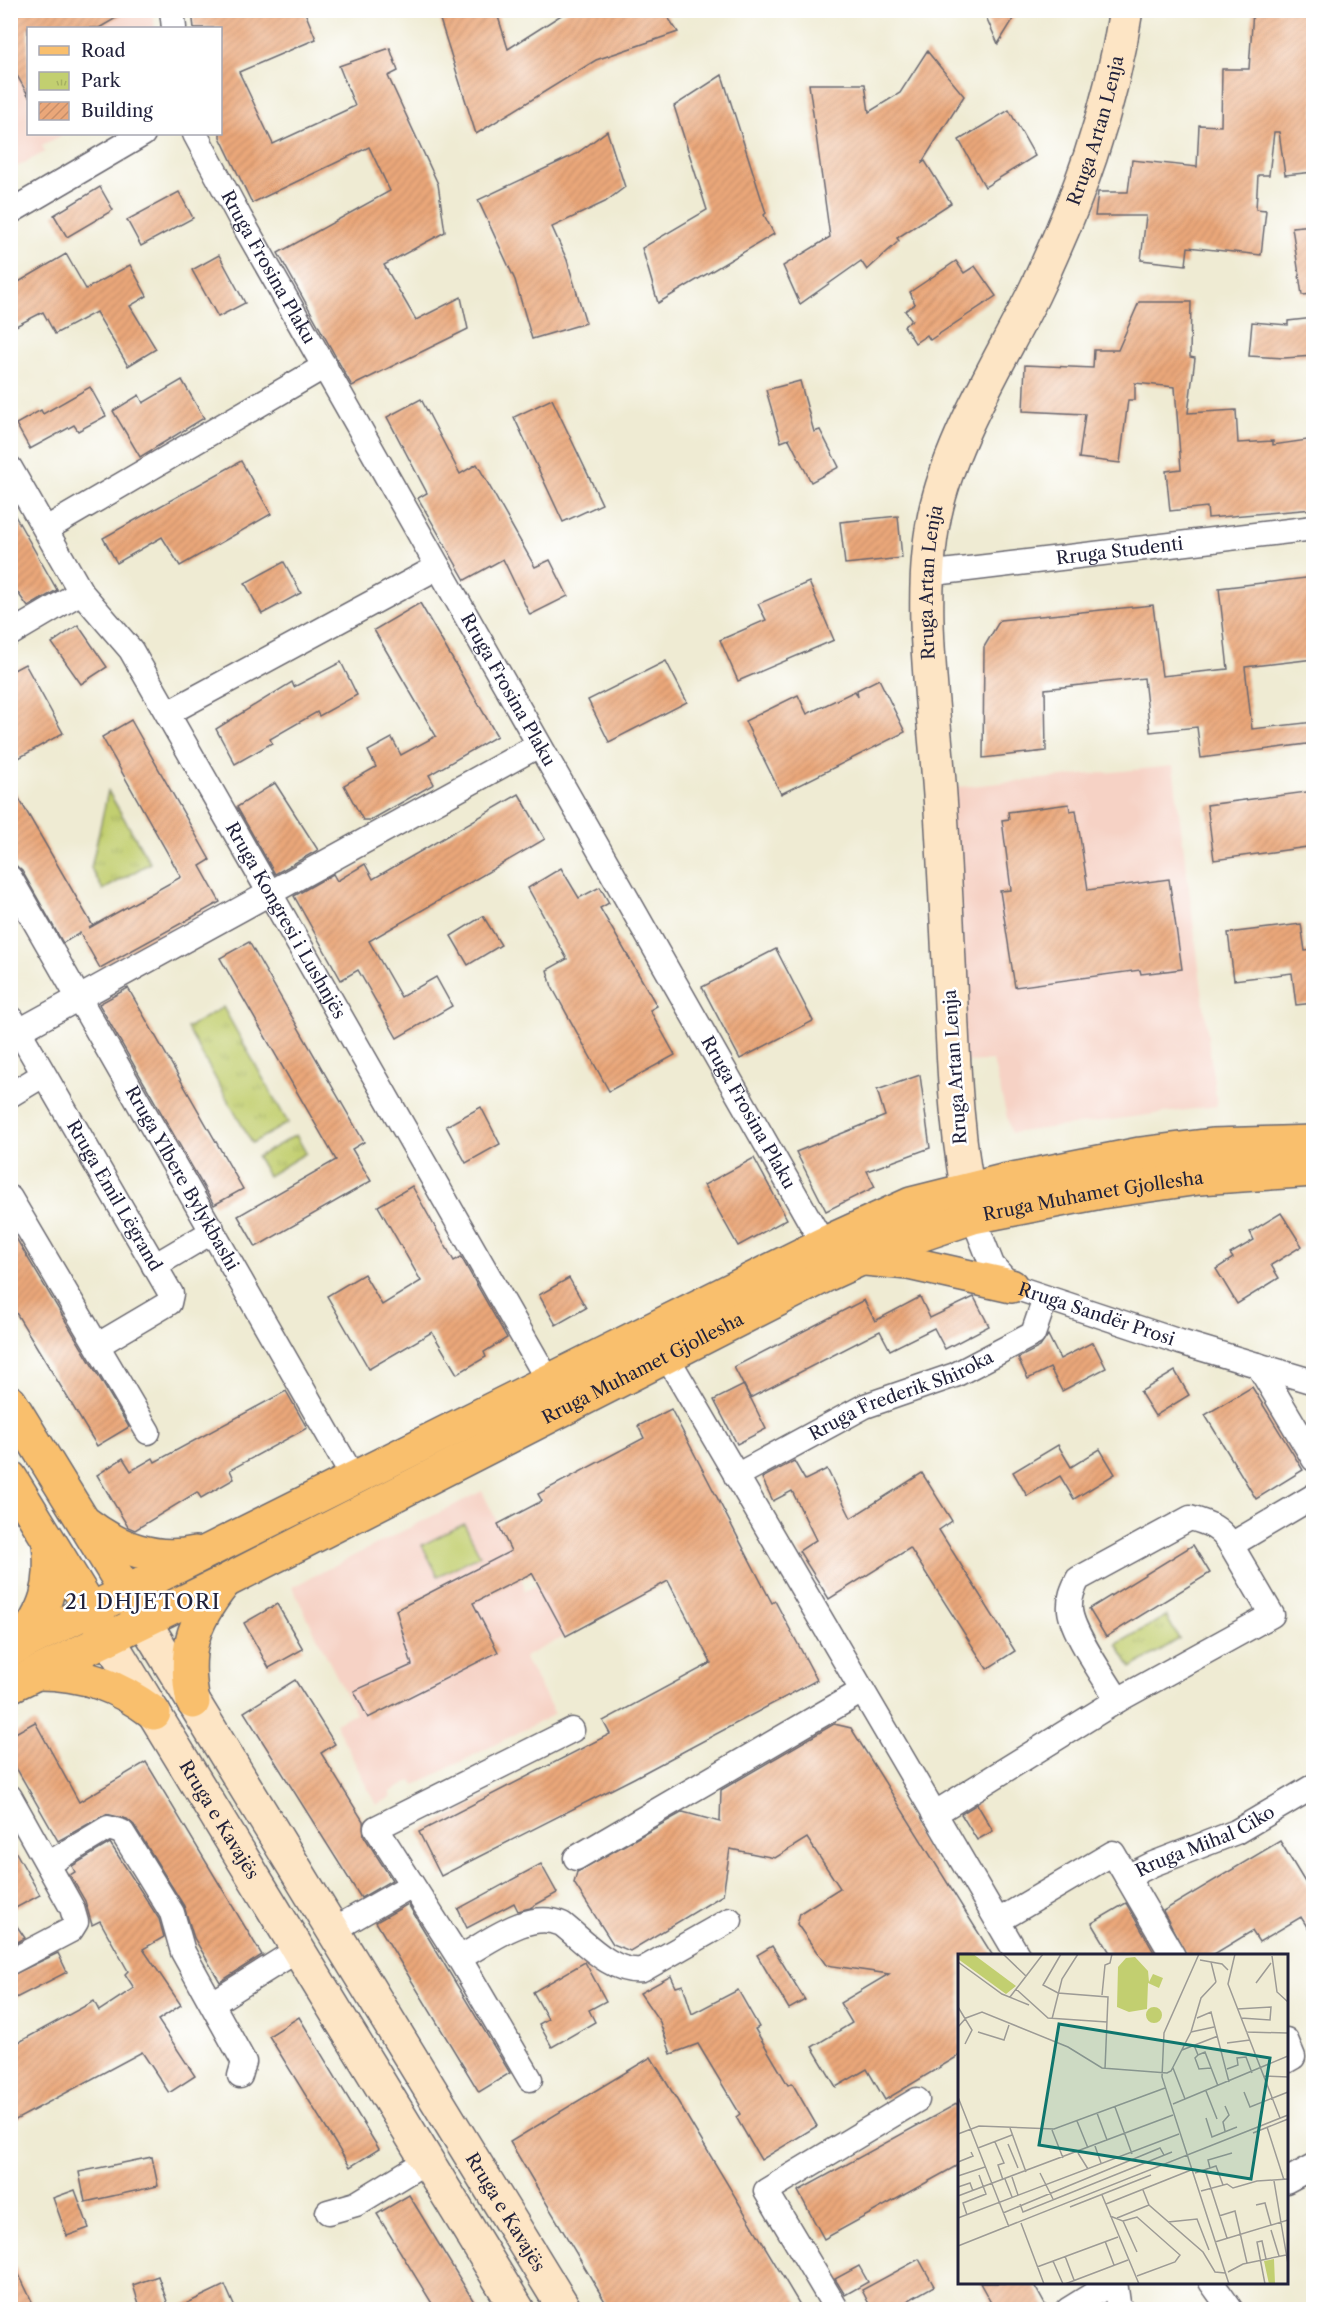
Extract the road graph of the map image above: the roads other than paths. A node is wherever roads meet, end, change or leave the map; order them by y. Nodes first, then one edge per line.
1 (172, 10) edge
2 (1125, 10) edge
3 (174, 27) edge
4 (141, 135) edge
5 (196, 135) edge
6 (10, 212) edge
7 (325, 366) junction
8 (10, 468) edge
9 (1314, 528) edge
10 (46, 529) junction
11 (438, 567) junction
12 (926, 574) junction
13 (81, 592) junction
14 (10, 634) edge
15 (168, 713) junction
16 (539, 745) junction
17 (10, 878) edge
18 (270, 893) junction
19 (78, 999) junction
20 (15, 1024) edge
21 (43, 1075) junction
22 (10, 1095) edge
23 (1314, 1142) edge
24 (1314, 1170) edge
25 (10, 1198) edge
26 (970, 1203) junction
27 (212, 1228) junction
28 (823, 1244) junction
29 (860, 1259) junction
30 (154, 1266) junction
31 (1011, 1286) junction
32 (1045, 1299) junction
33 (98, 1345) junction
34 (668, 1357) junction
35 (1258, 1365) junction
36 (549, 1382) junction
37 (1314, 1382) edge
38 (10, 1402) edge
39 (148, 1432) dead end
40 (1314, 1459) edge
41 (736, 1476) junction
42 (10, 1478) edge
43 (354, 1479) junction
44 (1314, 1496) edge
45 (82, 1520) junction
46 (49, 1542) junction
47 (1231, 1545) junction
48 (208, 1550) junction
49 (224, 1582) junction
50 (126, 1592) junction
51 (91, 1610) junction
52 (144, 1621) junction
53 (108, 1638) junction
54 (15, 1648) edge
55 (23, 1680) edge
56 (862, 1691) junction
57 (1118, 1700) junction
58 (193, 1702) junction
59 (154, 1713) junction
60 (572, 1730) dead end
61 (1314, 1786) edge
62 (13, 1806) edge
63 (934, 1814) junction
64 (576, 1858) dead end
65 (48, 1864) junction
66 (1127, 1877) junction
67 (412, 1885) junction
68 (730, 1920) dead end
69 (998, 1921) junction
70 (333, 1930) junction
71 (299, 1949) junction
72 (1017, 1954) edge
73 (1172, 1954) edge
74 (459, 1958) junction
75 (10, 1962) edge
76 (213, 2003) junction
77 (240, 2076) dead end
78 (530, 2079) dead end
79 (917, 2100) dead end
80 (442, 2108) junction
81 (415, 2139) junction
82 (1314, 2166) edge
83 (1288, 2180) edge
84 (328, 2212) dead end
85 (1112, 2284) edge
86 (1114, 2284) edge
87 (1212, 2284) edge
88 (518, 2310) edge
89 (565, 2310) edge
90 (837, 2310) edge
91 (1068, 2310) edge
92 (1119, 2310) edge
93 (1231, 2310) edge

1 - 3 street
2 - 12 main road, Rruga Artan Lenja
4 - 6 street
5 - 7 street, Rruga Frosina Plaku
7 - 10 street
7 - 11 street, Rruga Frosina Plaku
8 - 10 street, Rruga Kongresi i Lushnjës
9 - 12 street, Rruga Studenti
10 - 13 street, Rruga Kongresi i Lushnjës
11 - 15 street
11 - 16 street, Rruga Frosina Plaku
12 - 26 main road, Rruga Artan Lenja
13 - 14 street
13 - 15 street, Rruga Kongresi i Lushnjës
15 - 18 street, Rruga Kongresi i Lushnjës
16 - 18 street
16 - 28 street, Rruga Frosina Plaku
17 - 19 street, Rruga Ylbere Bylykbashi
18 - 19 street
18 - 36 street, Rruga Kongresi i Lushnjës
19 - 20 street
19 - 27 street, Rruga Ylbere Bylykbashi
20 - 21 street, Rruga Emil Lëgrand
21 - 22 street
21 - 30 street, Rruga Emil Lëgrand
23 - 26 main road, Rruga Muhamet Gjollesha
24 - 26 main road, Rruga Muhamet Gjollesha
25 - 33 street
26 - 28 main road, Rruga Muhamet Gjollesha
26 - 29 main road, Rruga Muhamet Gjollesha
26 - 31 street, Rruga Sandër Prosi
27 - 30 street
27 - 43 street, Rruga Ylbere Bylykbashi
28 - 36 main road, Rruga Muhamet Gjollesha
29 - 31 main road
29 - 34 main road, Rruga Muhamet Gjollesha
30 - 33 street, Rruga Emil Lëgrand
31 - 32 street, Rruga Sandër Prosi
32 - 35 street, Rruga Sandër Prosi
32 - 41 street, Rruga Frederik Shiroka
33 - 39 street
34 - 41 street
34 - 49 main road, Rruga Muhamet Gjollesha
35 - 37 street, Rruga Sandër Prosi
35 - 40 street
36 - 43 main road, Rruga Muhamet Gjollesha
38 - 45 main road, Rruga e Kavajës
41 - 56 street
42 - 46 main road, Rruga e Kavajës
43 - 48 main road, Rruga Muhamet Gjollesha
44 - 47 street
45 - 48 main road
45 - 50 main road, Rruga e Kavajës
46 - 51 main road, Rruga e Kavajës
46 - 54 main road
47 - 57 street
47 - 57 street
48 - 50 main road, Rruga Muhamet Gjollesha
49 - 52 main road, Rruga Muhamet Gjollesha
49 - 58 main road
50 - 51 main road, Rruga Muhamet Gjollesha
50 - 52 main road, Rruga e Kavajës
51 - 53 main road, Rruga e Kavajës
51 - 54 main road, Rruga Muhamet Gjollesha
52 - 53 main road, Rruga Muhamet Gjollesha
52 - 58 main road, Rruga e Kavajës
53 - 55 main road, Rruga Muhamet Gjollesha
53 - 59 main road, Rruga e Kavajës
55 - 59 main road
56 - 63 street
56 - 64 street
57 - 63 street
58 - 70 main road, Rruga e Kavajës
59 - 71 main road, Rruga e Kavajës
60 - 67 street
61 - 66 street, Rruga Mihal Ciko
62 - 65 street
63 - 69 street
65 - 75 street
65 - 76 street
66 - 69 street, Rruga Mihal Ciko
66 - 73 street, Rruga Mihal Ciko
67 - 70 street
67 - 74 street
68 - 74 street
69 - 72 street
70 - 80 main road, Rruga e Kavajës
71 - 76 street
71 - 81 main road, Rruga e Kavajës
74 - 78 street
76 - 77 street
79 - 90 street
80 - 81 main road
80 - 89 main road, Rruga e Kavajës
81 - 84 street
81 - 88 main road, Rruga e Kavajës
82 - 83 street
85 - 91 street
86 - 92 street
87 - 93 street

